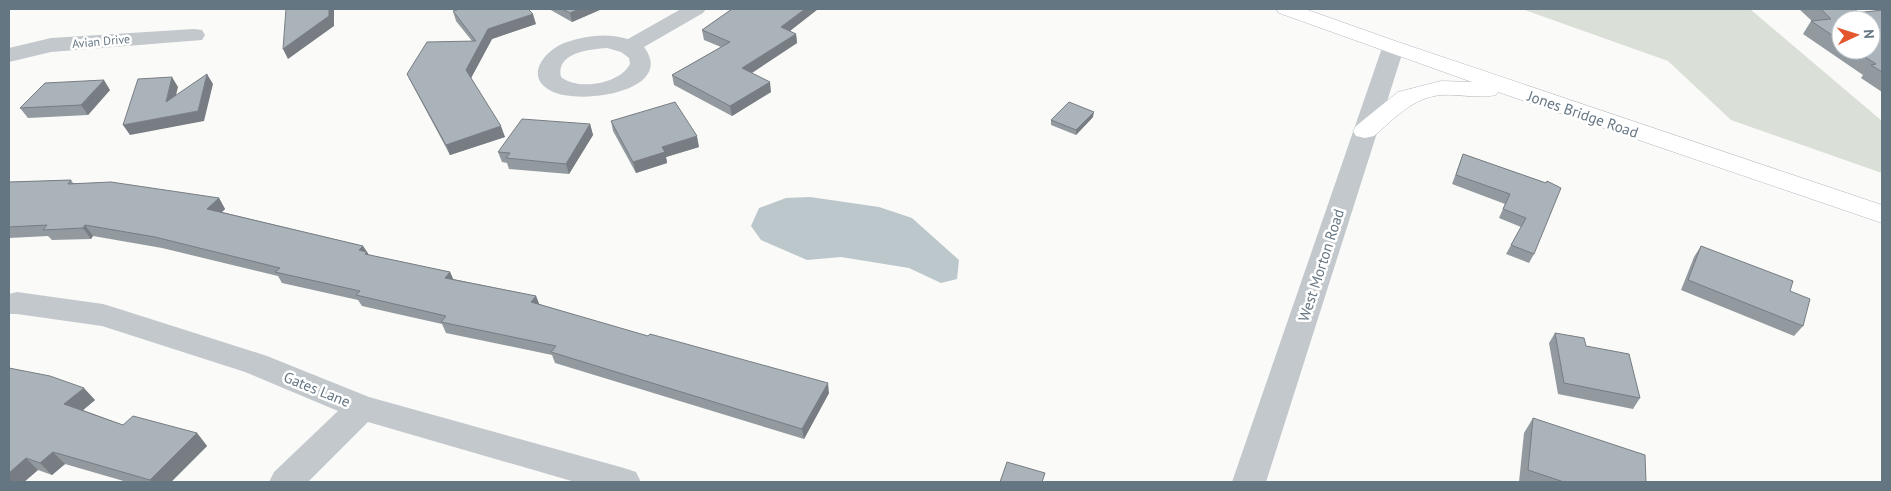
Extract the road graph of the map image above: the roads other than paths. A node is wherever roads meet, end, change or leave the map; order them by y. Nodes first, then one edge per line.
1 (696, 9) edge
2 (1286, 9) edge
3 (194, 35) dead end
4 (631, 46) dead end
5 (1393, 48) junction
6 (9, 55) edge
7 (1520, 92) junction
8 (1365, 131) junction
9 (1882, 214) edge
10 (9, 304) edge
11 (362, 408) junction
12 (286, 482) edge
13 (624, 482) edge
14 (1249, 482) edge

1 - 4 street
2 - 5 main road, Jones Bridge Road
3 - 6 street, Avian Drive
5 - 7 main road, Jones Bridge Road
5 - 8 street, West Morton Road
7 - 8 main road
7 - 9 main road, Jones Bridge Road
8 - 14 street, West Morton Road
10 - 11 street, Gates Lane
11 - 12 street
11 - 13 street, Gates Lane

